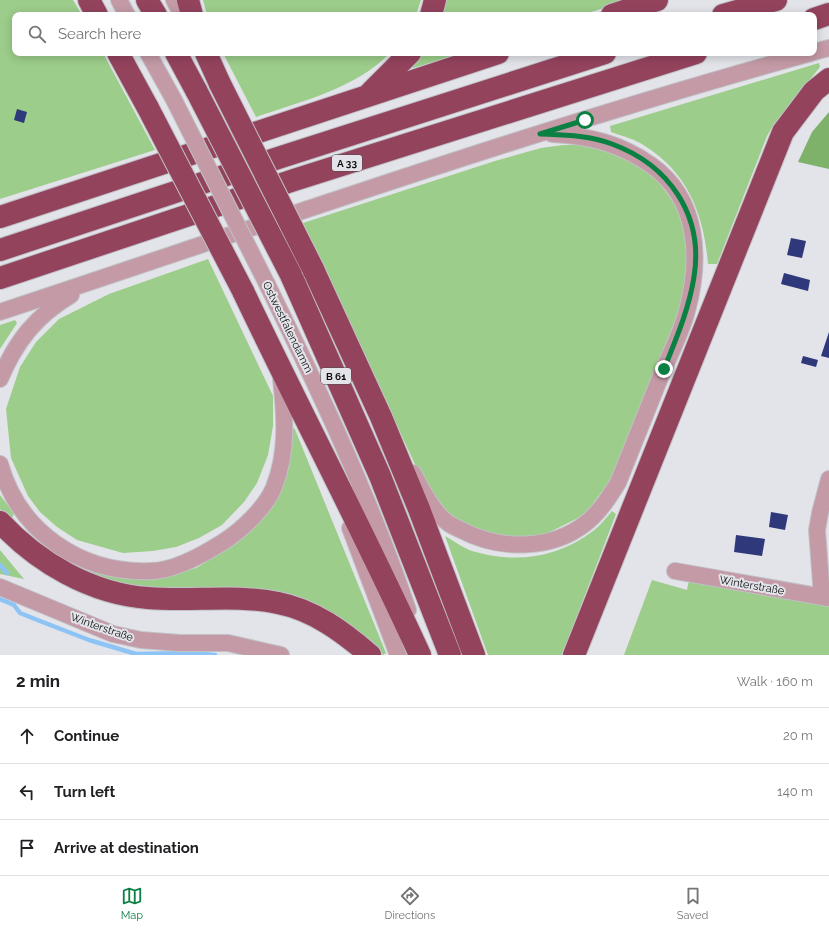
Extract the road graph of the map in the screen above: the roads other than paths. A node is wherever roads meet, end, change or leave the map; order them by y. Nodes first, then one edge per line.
1 (89, 0) edge
2 (119, 0) edge
3 (147, 0) edge
4 (174, 0) edge
5 (188, 0) edge
6 (435, 0) edge
7 (657, 0) edge
8 (776, 0) edge
9 (95, 12) edge
10 (125, 12) edge
11 (154, 12) edge
12 (180, 12) edge
13 (191, 12) edge
14 (432, 12) edge
15 (621, 12) edge
16 (734, 12) edge
17 (829, 14) edge
18 (817, 18) edge
19 (829, 48) edge
20 (817, 51) edge
21 (120, 56) edge
22 (150, 56) edge
23 (178, 56) edge
24 (407, 56) edge
25 (489, 56) edge
26 (595, 56) edge
27 (687, 56) edge
28 (800, 56) edge
29 (210, 65) edge
30 (829, 79) edge
31 (364, 98) junction
32 (540, 134) junction
33 (0, 217) edge
34 (0, 250) edge
35 (116, 274) junction
36 (0, 278) edge
37 (0, 312) edge
38 (280, 369) junction
39 (0, 379) edge
40 (380, 417) junction
41 (0, 464) edge
42 (829, 479) edge
43 (0, 522) edge
44 (675, 571) dead end
45 (0, 587) edge
46 (825, 597) edge
47 (280, 655) edge
48 (370, 655) edge
49 (398, 655) edge
50 (420, 655) edge
51 (424, 655) edge
52 (450, 655) edge
53 (474, 655) edge
54 (574, 655) edge

1 - 9 highway
2 - 10 street
3 - 11 highway
4 - 12 street
5 - 13 highway
6 - 14 highway
7 - 15 highway
8 - 16 highway
17 - 18 highway
19 - 20 street
21 - 38 highway, bridge
22 - 51 street, Ostwestfalendamm / B 61, bridge
23 - 52 highway, Ostwestfalendamm / B 61, bridge
24 - 31 highway
25 - 31 highway
26 - 34 highway, A 33
27 - 36 highway, A 33
28 - 32 street
29 - 40 highway, bridge
30 - 54 highway
31 - 33 highway
32 - 35 street
32 - 40 street
35 - 37 street
35 - 39 street
38 - 41 street
38 - 49 street
38 - 50 highway
40 - 53 highway
42 - 46 street
43 - 48 highway
44 - 46 street, Winterstraße
45 - 47 street, Winterstraße

